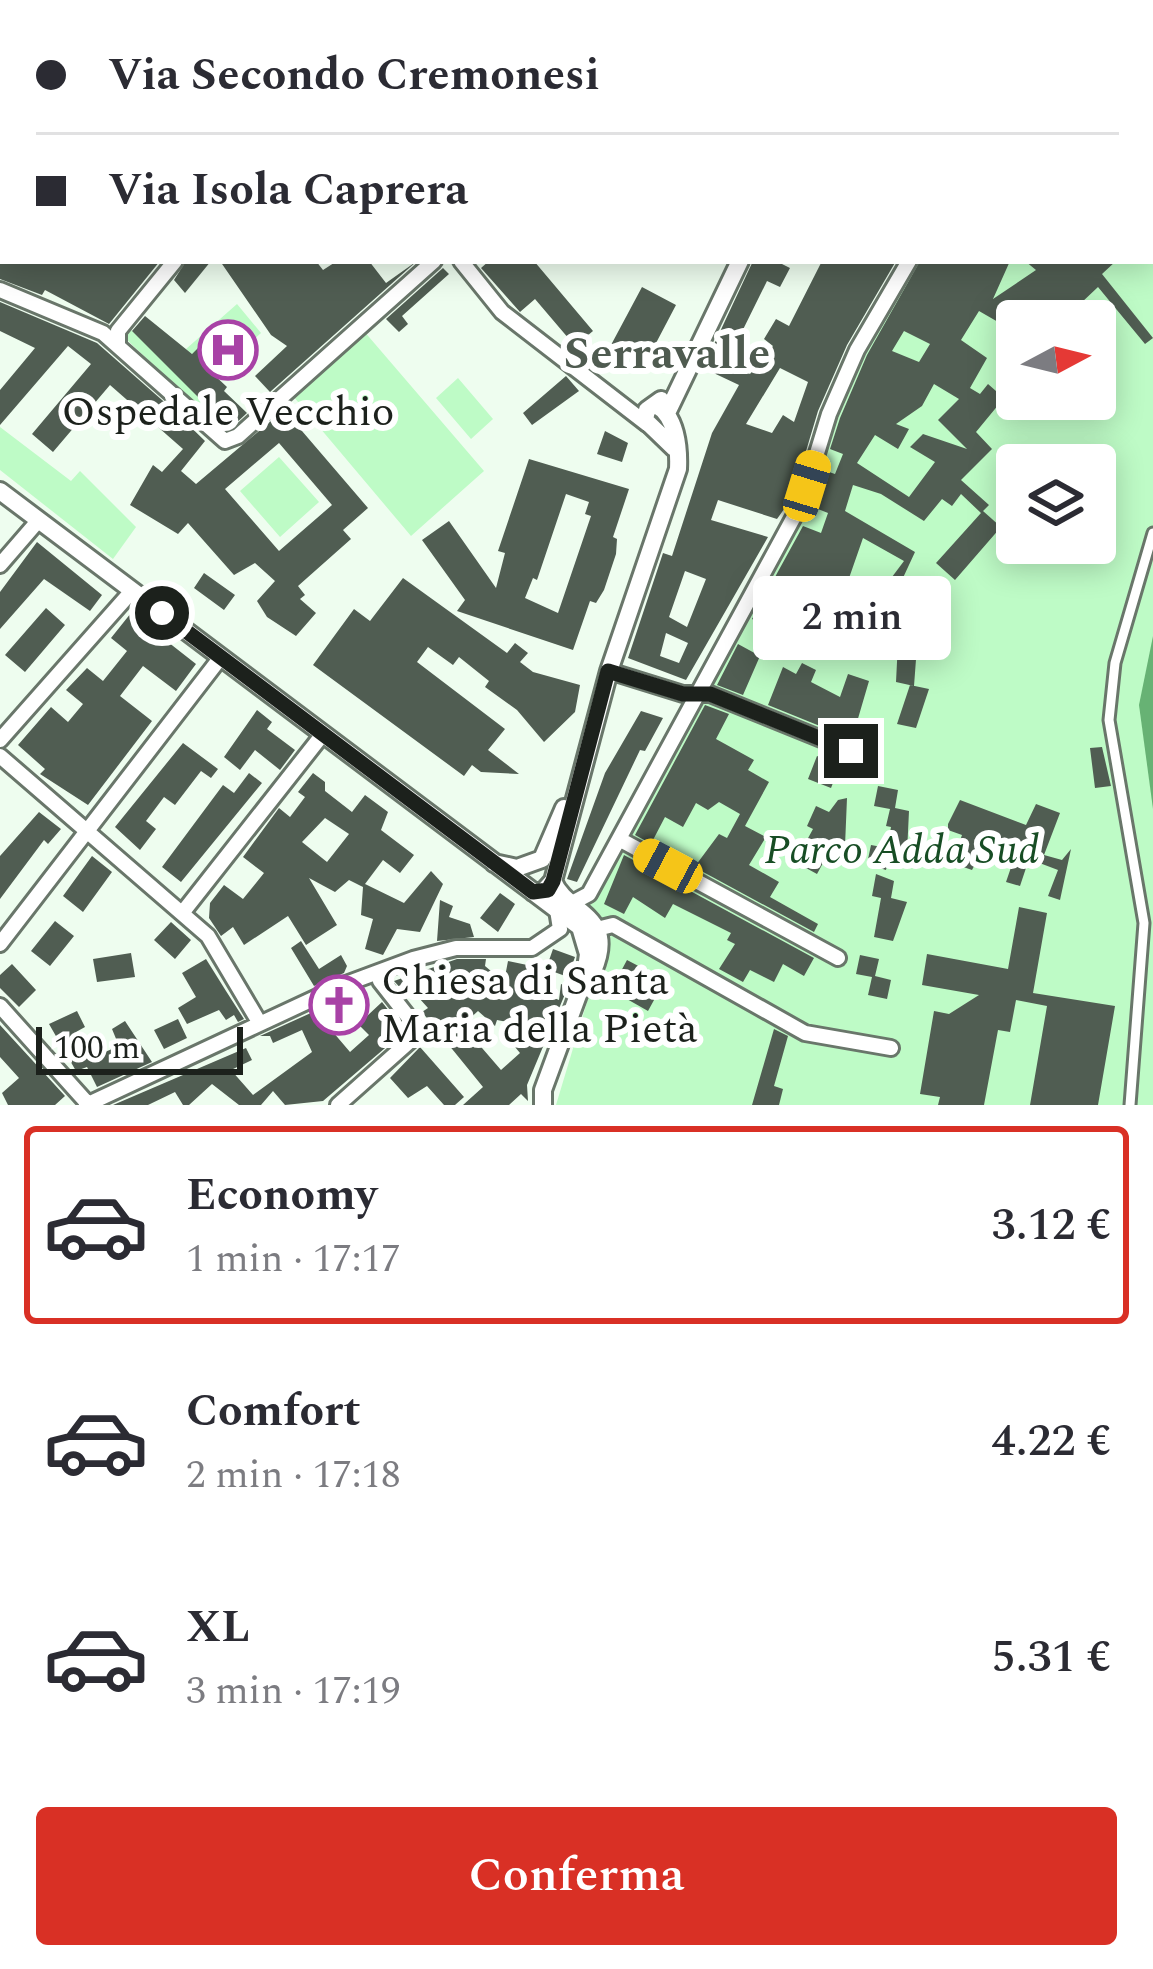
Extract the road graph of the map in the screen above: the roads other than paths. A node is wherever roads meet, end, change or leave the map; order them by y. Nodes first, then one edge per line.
1 (173, 264) edge
2 (431, 264) edge
3 (462, 264) edge
4 (738, 264) edge
5 (907, 264) edge
6 (0, 290) edge
7 (118, 343) junction
8 (656, 416) junction
9 (0, 491) edge
10 (38, 521) junction
11 (1153, 533) edge
12 (0, 566) edge
13 (132, 591) junction
14 (221, 657) junction
15 (608, 671) junction
16 (697, 694) junction
17 (323, 734) junction
18 (0, 740) edge
19 (851, 751) dead end
20 (587, 752) junction
21 (0, 756) edge
22 (88, 832) junction
23 (619, 839) junction
24 (489, 862) junction
25 (533, 863) junction
26 (553, 878) junction
27 (531, 891) junction
28 (574, 902) junction
29 (555, 907) junction
30 (183, 912) junction
31 (597, 938) junction
32 (0, 944) edge
33 (838, 958) dead end
34 (384, 972) junction
35 (580, 992) junction
36 (0, 1006) edge
37 (259, 1022) junction
38 (891, 1048) dead end
39 (541, 1100) edge
40 (87, 1104) edge
41 (338, 1105) edge
42 (1130, 1105) edge

1 - 7 street
2 - 7 street
3 - 8 street
4 - 8 street
5 - 16 street
6 - 7 street
8 - 15 street
9 - 10 street
10 - 12 street
10 - 13 street
11 - 42 street
13 - 14 street
13 - 18 street
14 - 17 street
14 - 22 street
15 - 16 street
15 - 20 street
16 - 19 street
16 - 23 street
17 - 24 street
17 - 30 street
20 - 25 street
20 - 26 street
21 - 22 street
22 - 30 street
22 - 32 street
23 - 28 street
23 - 33 street
24 - 25 street
24 - 27 street
25 - 26 street
25 - 27 street
26 - 27 street
26 - 28 street
27 - 29 street
28 - 31 street
29 - 34 street
29 - 35 street
30 - 37 street
31 - 35 street
31 - 38 street
34 - 37 street
34 - 41 street
35 - 39 street
36 - 40 street
37 - 40 street

